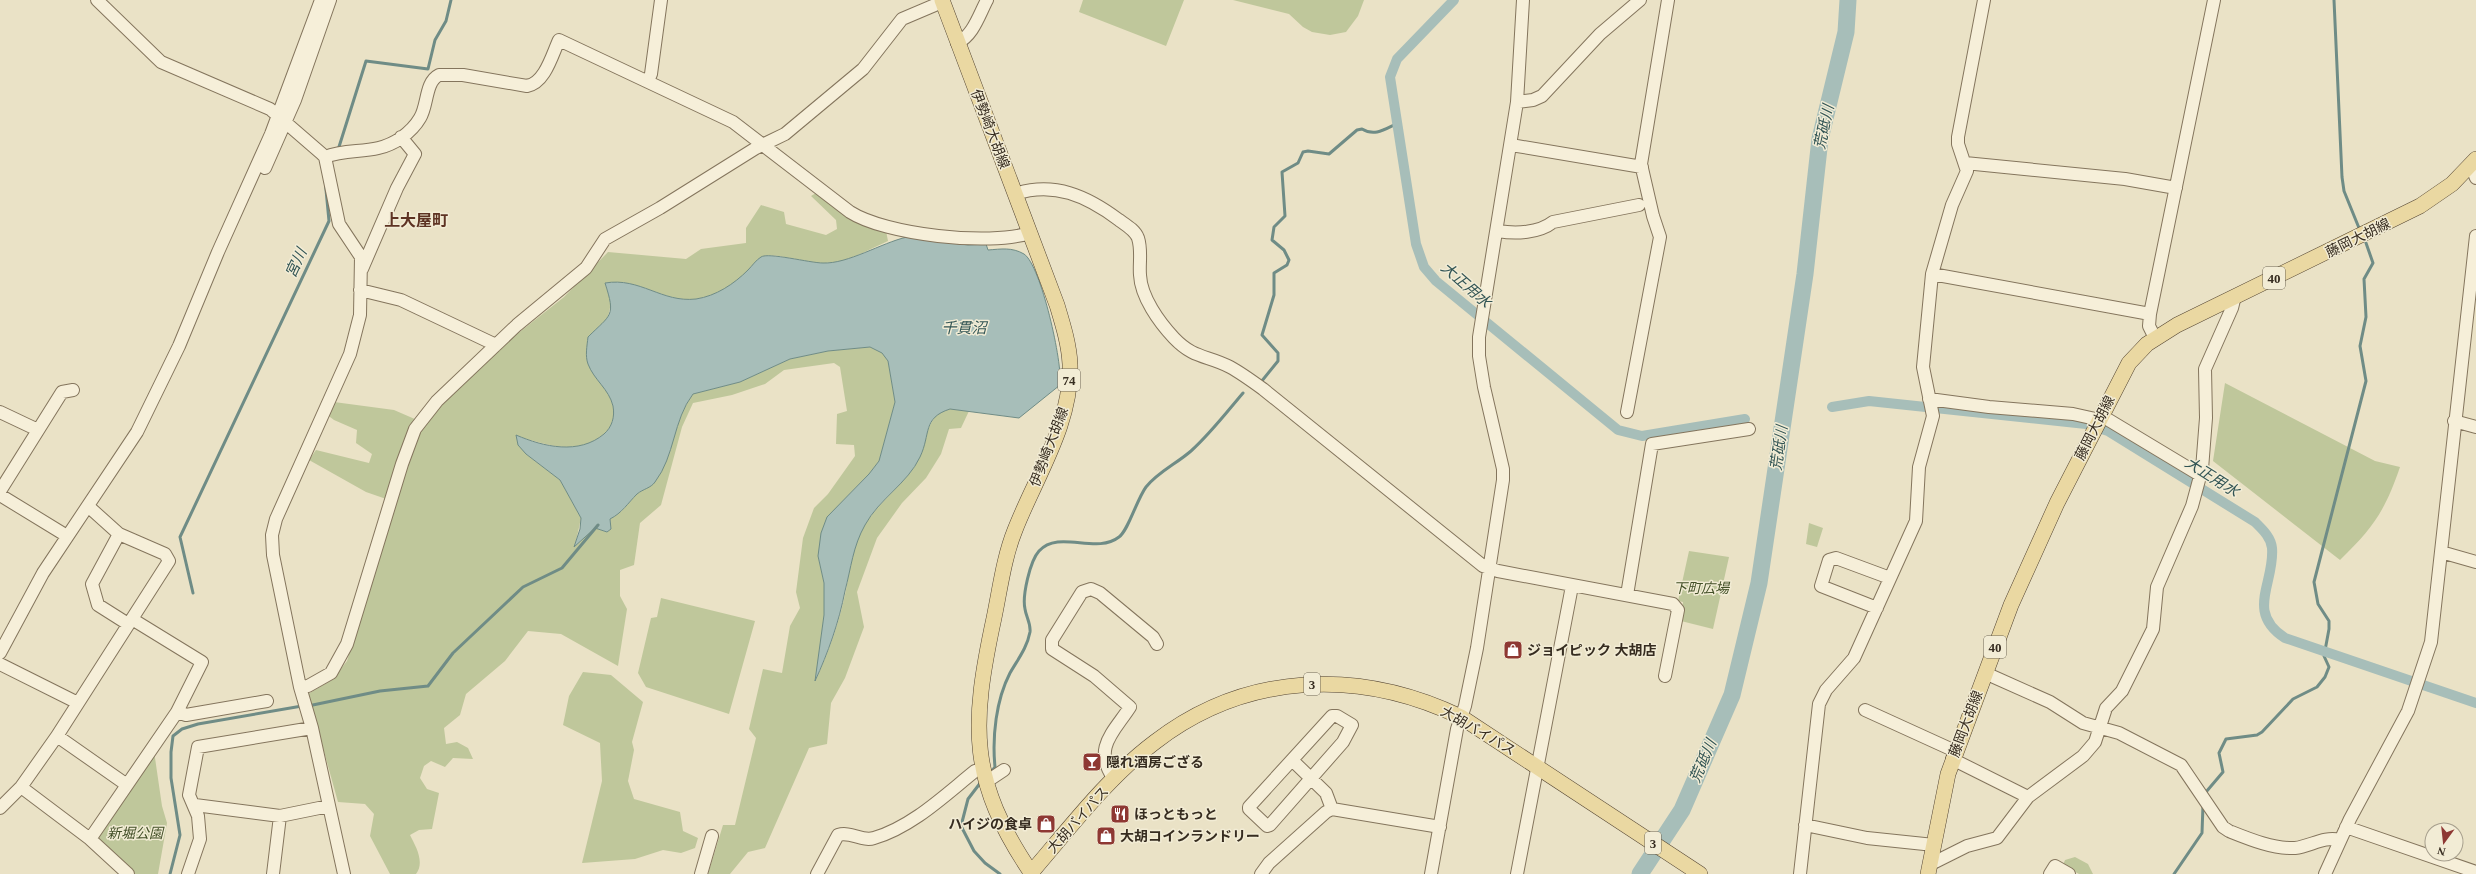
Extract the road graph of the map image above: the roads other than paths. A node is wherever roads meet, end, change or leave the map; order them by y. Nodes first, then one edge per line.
1 (97, 0) edge
2 (321, 0) edge
3 (330, 0) edge
4 (660, 0) edge
5 (987, 0) edge
6 (1523, 0) edge
7 (1640, 0) edge
8 (1668, 0) edge
9 (1984, 0) edge
10 (2214, 0) edge
11 (942, 1) edge
12 (957, 43) junction
13 (648, 81) junction
14 (1518, 102) junction
15 (283, 119) junction
16 (401, 137) junction
17 (764, 145) junction
18 (1511, 145) junction
19 (325, 158) junction
20 (1965, 163) junction
21 (1642, 167) junction
22 (2474, 168) edge
23 (2176, 188) junction
24 (1015, 194) junction
25 (1639, 205) dead end
26 (1498, 231) junction
27 (1030, 233) junction
28 (2476, 236) edge
29 (360, 274) junction
30 (1932, 274) junction
31 (360, 290) junction
32 (2235, 296) junction
33 (2150, 314) junction
34 (2155, 338) junction
35 (496, 345) junction
36 (73, 390) dead end
37 (1930, 401) junction
38 (0, 412) edge
39 (1627, 412) dead end
40 (2454, 421) junction
41 (2098, 422) junction
42 (2476, 427) edge
43 (1749, 429) dead end
44 (38, 430) junction
45 (2200, 477) junction
46 (0, 491) edge
47 (0, 495) edge
48 (89, 506) junction
49 (119, 534) junction
50 (67, 536) junction
51 (2441, 552) junction
52 (2476, 562) edge
53 (1490, 569) junction
54 (1890, 578) junction
55 (1572, 586) junction
56 (1627, 595) junction
57 (1877, 608) junction
58 (130, 622) junction
59 (1157, 644) dead end
60 (0, 653) edge
61 (0, 664) edge
62 (1985, 673) junction
63 (1665, 676) dead end
64 (300, 687) junction
65 (267, 701) dead end
66 (78, 703) junction
67 (1865, 710) dead end
68 (176, 712) junction
69 (1461, 717) junction
70 (312, 728) junction
71 (2101, 729) junction
72 (57, 736) junction
73 (1954, 755) junction
74 (1292, 760) junction
75 (1538, 767) junction
76 (1004, 770) dead end
77 (984, 775) junction
78 (1114, 779) junction
79 (1312, 779) junction
80 (127, 785) junction
81 (21, 787) junction
82 (2028, 797) junction
83 (195, 805) junction
84 (329, 806) junction
85 (0, 808) edge
86 (1332, 809) junction
87 (280, 816) junction
88 (1805, 825) junction
89 (1440, 827) junction
90 (2346, 827) junction
91 (712, 836) dead end
92 (90, 840) junction
93 (2340, 840) junction
94 (1934, 845) junction
95 (1929, 869) edge
96 (2455, 870) edge
97 (2476, 871) edge
98 (128, 874) edge
99 (188, 874) edge
100 (274, 874) edge
101 (344, 874) edge
102 (701, 874) edge
103 (817, 874) edge
104 (1031, 874) edge
105 (1261, 874) edge
106 (1432, 874) edge
107 (1517, 874) edge
108 (1700, 874) edge
109 (1800, 874) edge
110 (2050, 874) edge
111 (2069, 874) edge
112 (2325, 874) edge

1 - 15 street
2 - 15 street
3 - 15 street
4 - 13 street
5 - 12 street
6 - 14 street
7 - 14 street
8 - 21 street
9 - 20 street
10 - 23 street
11 - 12 main road, 伊勢崎大胡線 / 74
11 - 17 street
12 - 24 main road, 伊勢崎大胡線 / 74
13 - 16 street
13 - 17 street
14 - 18 street
15 - 19 street
15 - 48 street
16 - 19 street
16 - 29 street
17 - 27 street
17 - 35 street
18 - 21 street
18 - 26 street
19 - 29 street
20 - 23 street
20 - 30 street
21 - 39 street
22 - 32 main road, 藤岡大胡線 / 40
23 - 33 street
24 - 27 main road, 伊勢崎大胡線 / 74
24 - 53 street
25 - 26 street
26 - 53 street
27 - 77 main road, 伊勢崎大胡線 / 74
28 - 40 street
29 - 31 street
30 - 33 street
30 - 37 street
31 - 35 street
31 - 64 street
32 - 34 main road, 藤岡大胡線 / 40
32 - 45 street
33 - 34 street
34 - 41 main road, 藤岡大胡線 / 40
35 - 64 street
36 - 44 street
37 - 41 street
37 - 54 street
38 - 44 street
40 - 42 street
40 - 51 street
41 - 45 street
41 - 62 main road, 藤岡大胡線 / 40
43 - 56 street
44 - 46 street
45 - 71 street
47 - 50 street
48 - 49 street
48 - 50 street
49 - 58 street
49 - 58 street
50 - 60 street
51 - 52 street
51 - 90 street
53 - 55 street
53 - 69 street
54 - 57 street
54 - 57 street
55 - 56 street
55 - 75 street
56 - 63 street
57 - 88 street
58 - 66 street
58 - 68 street
59 - 78 street
61 - 66 street
62 - 71 street
62 - 73 main road, 藤岡大胡線 / 40
64 - 70 street
65 - 68 street
66 - 72 street
67 - 73 street
68 - 80 street
69 - 75 main road, 大胡バイパス / 3
69 - 78 main road, 大胡バイパス / 3
69 - 89 street
70 - 83 street
70 - 84 street
71 - 82 street
71 - 93 street
72 - 80 street
72 - 81 street
73 - 82 street
73 - 94 main road, 藤岡大胡線 / 40
74 - 79 street
74 - 79 street
74 - 79 street
75 - 107 street
75 - 108 main road, 大胡バイパス / 3
76 - 77 street
77 - 103 street
77 - 104 main road, 伊勢崎大胡線 / 74
78 - 104 main road, 大胡バイパス / 3
79 - 86 street
80 - 92 street
81 - 85 street
81 - 92 street
82 - 95 street
83 - 87 street
83 - 99 street
84 - 87 street
84 - 101 street
86 - 89 street
86 - 105 street
87 - 100 street
88 - 94 street
88 - 109 street
89 - 106 street
90 - 93 street
90 - 96 street
91 - 102 street
92 - 98 street
93 - 112 street
94 - 95 main road, 藤岡大胡線 / 40
96 - 97 street
110 - 111 street

